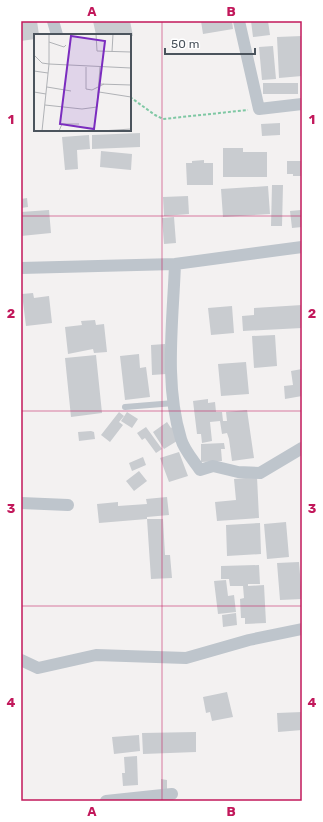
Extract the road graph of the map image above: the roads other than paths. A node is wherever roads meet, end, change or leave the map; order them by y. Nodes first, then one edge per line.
1 (53, 21) edge
2 (240, 21) edge
3 (56, 34) edge
4 (302, 104) edge
5 (302, 247) edge
6 (175, 264) junction
7 (21, 268) edge
8 (174, 403) junction
9 (125, 407) dead end
10 (302, 448) edge
11 (21, 503) edge
12 (68, 505) dead end
13 (302, 629) edge
14 (21, 660) edge
15 (172, 794) dead end
16 (106, 801) edge

1 - 3 street
2 - 4 street
5 - 6 street
6 - 7 street
6 - 8 street
8 - 9 lane
8 - 10 street
11 - 12 street
13 - 14 street
15 - 16 street

